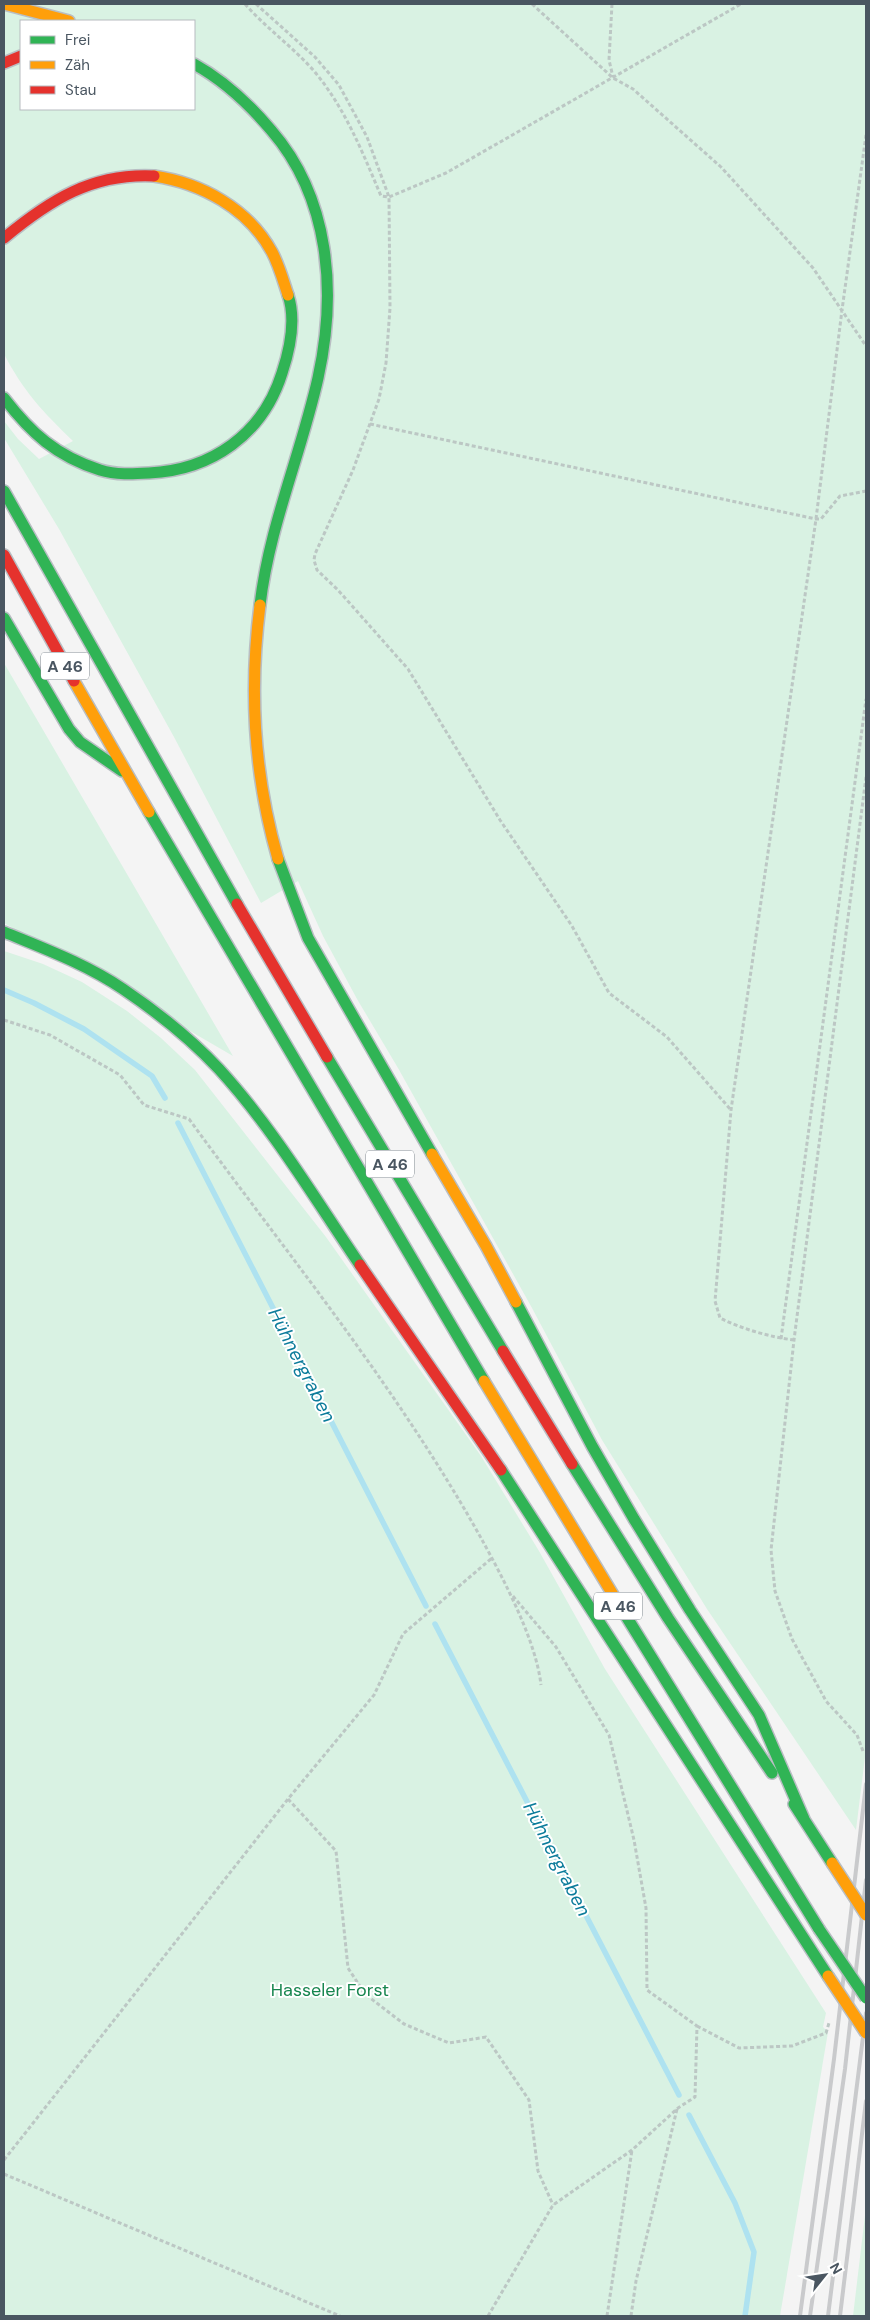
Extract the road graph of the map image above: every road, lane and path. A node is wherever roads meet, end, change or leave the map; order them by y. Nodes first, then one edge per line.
1 (4, 4) edge
2 (245, 4) edge
3 (256, 4) edge
4 (532, 4) edge
5 (612, 4) edge
6 (741, 4) edge
7 (65, 20) edge
8 (20, 56) edge
9 (4, 63) edge
10 (195, 65) edge
11 (613, 78) junction
12 (866, 135) edge
13 (389, 197) junction
14 (4, 238) edge
15 (842, 310) junction
16 (866, 346) edge
17 (4, 398) edge
18 (370, 424) junction
19 (866, 490) edge
20 (4, 491) edge
21 (816, 519) junction
22 (4, 555) edge
23 (4, 618) edge
24 (866, 698) edge
25 (128, 776) junction
26 (866, 777) edge
27 (4, 932) edge
28 (4, 1020) edge
29 (731, 1110) junction
30 (781, 1339) junction
31 (794, 1340) junction
32 (492, 1558) junction
33 (509, 1592) junction
34 (541, 1685) dead end
35 (863, 1750) dead end
36 (288, 1799) junction
37 (804, 1819) junction
38 (866, 1915) edge
39 (866, 1998) edge
40 (829, 2023) dead end
41 (697, 2026) junction
42 (866, 2033) edge
43 (678, 2108) junction
44 (632, 2150) junction
45 (4, 2160) edge
46 (4, 2174) edge
47 (553, 2205) junction
48 (340, 2316) edge
49 (488, 2316) edge
50 (607, 2316) edge
51 (631, 2316) edge

1 - 7 highway
2 - 13 path
3 - 13 path
4 - 11 path
5 - 11 path
6 - 11 path
8 - 9 highway
10 - 37 highway
11 - 13 path
11 - 15 path
12 - 15 path
13 - 18 path
14 - 17 highway
15 - 16 path
15 - 21 path
18 - 21 path
18 - 29 path
19 - 21 path
20 - 37 highway, A 46
21 - 29 path
22 - 25 highway, A 46
23 - 25 highway
24 - 30 path
25 - 39 highway, A 46, bridge
26 - 31 path
27 - 42 highway, bridge
28 - 32 path
29 - 30 path
30 - 31 path
31 - 35 path
32 - 33 path
32 - 36 path
33 - 34 path
33 - 41 path
36 - 45 path
36 - 47 path
37 - 38 highway, A 46, bridge
40 - 41 path
41 - 43 path
43 - 44 path
43 - 51 path
44 - 47 path
44 - 50 path
46 - 48 path
47 - 49 path

